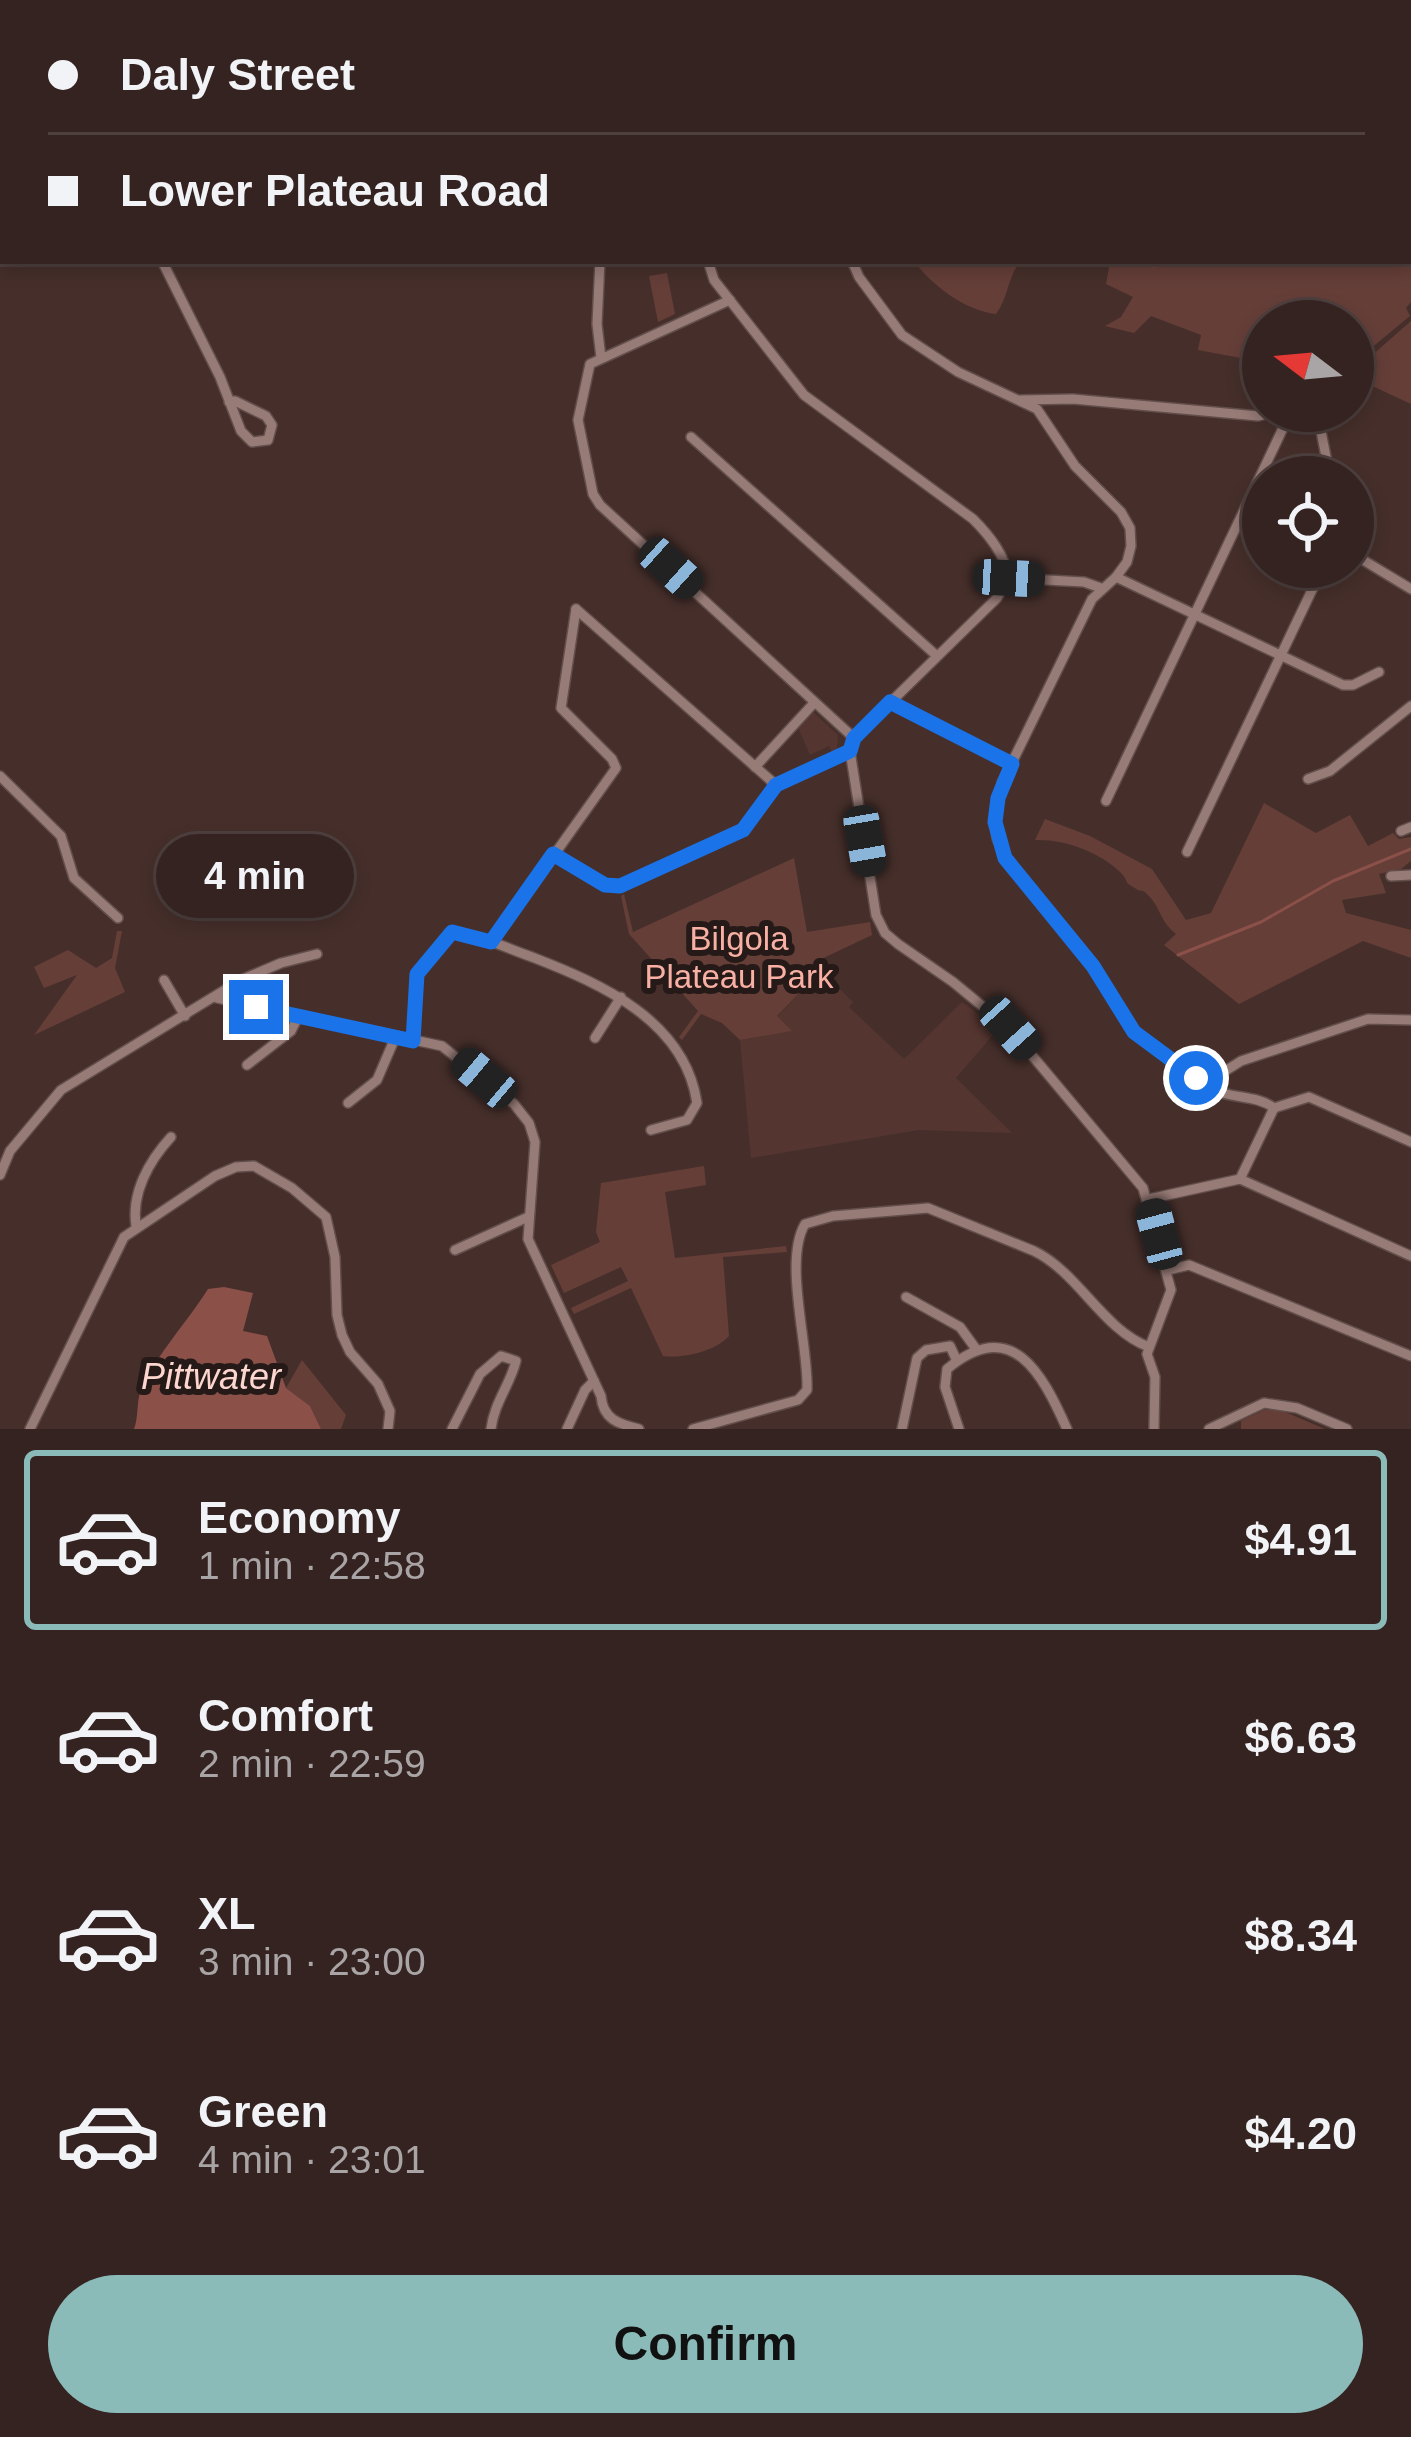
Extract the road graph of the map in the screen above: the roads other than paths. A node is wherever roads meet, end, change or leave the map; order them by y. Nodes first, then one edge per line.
1 (163, 264) edge
2 (600, 264) edge
3 (709, 264) edge
4 (854, 264) edge
5 (730, 300) junction
6 (601, 358) junction
7 (1021, 400) junction
8 (230, 402) junction
9 (1242, 415) edge
10 (1281, 432) edge
11 (692, 436) dead end
12 (1374, 566) edge
13 (1009, 578) junction
14 (1116, 578) junction
15 (1100, 588) junction
16 (1313, 588) edge
17 (1411, 590) edge
18 (1194, 614) junction
19 (1280, 655) junction
20 (937, 656) junction
21 (1379, 672) dead end
22 (890, 702) junction
23 (814, 703) junction
24 (1411, 706) edge
25 (854, 738) junction
26 (850, 751) junction
27 (1012, 764) junction
28 (754, 767) junction
29 (0, 776) edge
30 (1308, 779) dead end
31 (776, 785) junction
32 (1106, 801) dead end
33 (1187, 852) dead end
34 (553, 854) junction
35 (1411, 875) edge
36 (1391, 876) dead end
37 (118, 918) dead end
38 (491, 942) junction
39 (317, 954) dead end
40 (164, 980) dead end
41 (620, 997) junction
42 (217, 998) junction
43 (185, 1016) junction
44 (298, 1017) junction
45 (1411, 1020) edge
46 (395, 1038) junction
47 (595, 1038) dead end
48 (413, 1041) junction
49 (248, 1065) dead end
50 (1214, 1090) junction
51 (348, 1103) dead end
52 (1274, 1108) junction
53 (651, 1130) dead end
54 (171, 1137) dead end
55 (1411, 1142) edge
56 (0, 1174) edge
57 (1240, 1179) junction
58 (1149, 1199) junction
59 (528, 1217) junction
60 (136, 1226) junction
61 (455, 1250) dead end
62 (1411, 1256) edge
63 (1168, 1270) junction
64 (906, 1297) dead end
65 (1149, 1347) junction
66 (976, 1349) junction
67 (1411, 1356) edge
68 (957, 1360) junction
69 (594, 1381) junction
70 (1333, 1426) edge
71 (30, 1429) edge
72 (388, 1429) edge
73 (452, 1429) edge
74 (491, 1429) edge
75 (567, 1429) edge
76 (639, 1429) edge
77 (693, 1429) edge
78 (902, 1429) edge
79 (959, 1429) edge
80 (1067, 1429) edge
81 (1154, 1429) edge
82 (1209, 1429) edge
83 (1347, 1429) edge

1 - 8 street
2 - 6 street
3 - 5 street
4 - 7 street
5 - 6 street
5 - 13 street
6 - 23 street
7 - 9 street
7 - 14 street
8 - 8 street
10 - 18 street
11 - 20 street
12 - 17 street
13 - 15 street
13 - 20 street
14 - 15 street
14 - 18 street
15 - 27 street
16 - 19 street
18 - 19 street
18 - 32 street
19 - 21 street
19 - 33 street
20 - 22 street
22 - 25 street
22 - 27 street
23 - 25 street
23 - 28 street
24 - 30 street
25 - 26 street
26 - 31 street
26 - 58 street
27 - 50 street
28 - 31 street
28 - 34 street
29 - 37 street
31 - 34 street
34 - 38 street
35 - 36 street
38 - 41 street
38 - 48 street
39 - 42 street
40 - 43 street
41 - 47 street
41 - 53 street
42 - 43 street
42 - 44 street
43 - 56 street
44 - 46 street
44 - 49 street
45 - 50 street
46 - 48 street
46 - 51 street
48 - 59 street
50 - 52 street
52 - 55 street
52 - 57 street
54 - 60 street
57 - 58 street
57 - 62 street
58 - 63 street
59 - 61 street
59 - 69 street
60 - 71 street
60 - 72 street
63 - 65 street
63 - 67 street
64 - 66 street
65 - 77 street
65 - 81 street
66 - 68 street
66 - 80 street
68 - 78 street
68 - 79 street
69 - 75 street
69 - 76 street
70 - 82 street
70 - 83 street
73 - 74 street

